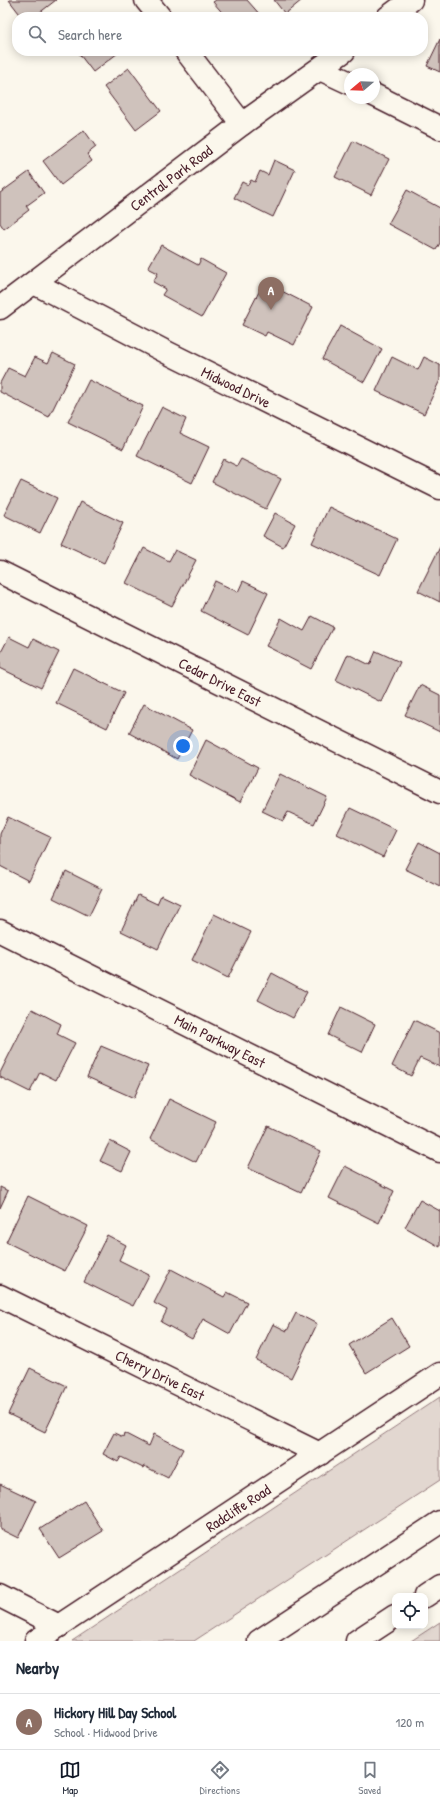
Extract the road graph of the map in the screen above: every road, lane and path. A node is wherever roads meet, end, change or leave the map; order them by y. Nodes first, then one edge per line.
1 (146, 0) edge
2 (411, 0) edge
3 (156, 12) edge
4 (395, 12) edge
5 (190, 56) edge
6 (337, 56) edge
7 (320, 69) junction
8 (344, 80) edge
9 (380, 98) edge
10 (242, 124) junction
11 (440, 128) edge
12 (34, 282) junction
13 (0, 308) edge
14 (440, 488) edge
15 (0, 572) edge
16 (440, 792) edge
17 (0, 931) edge
18 (440, 1151) edge
19 (0, 1296) edge
20 (440, 1374) edge
21 (320, 1454) junction
22 (440, 1522) edge
23 (440, 1586) edge
24 (428, 1594) edge
25 (0, 1596) edge
26 (392, 1618) edge
27 (59, 1626) junction
28 (36, 1641) edge
29 (259, 1641) edge
30 (357, 1641) edge

1 - 3 main road
2 - 4 main road
5 - 10 main road
6 - 7 main road, Central Park Road
7 - 8 main road
7 - 10 main road, Central Park Road
9 - 11 main road
10 - 12 main road, Central Park Road
12 - 13 main road, Central Park Road
12 - 14 main road, Midwood Drive
15 - 16 main road, Cedar Drive East
17 - 18 main road, Main Parkway East
19 - 21 main road, Cherry Drive East
20 - 21 main road, Radcliffe Road
21 - 27 main road, Radcliffe Road
22 - 29 main road
23 - 24 main road
25 - 27 main road
26 - 30 main road
27 - 28 main road, Radcliffe Road

